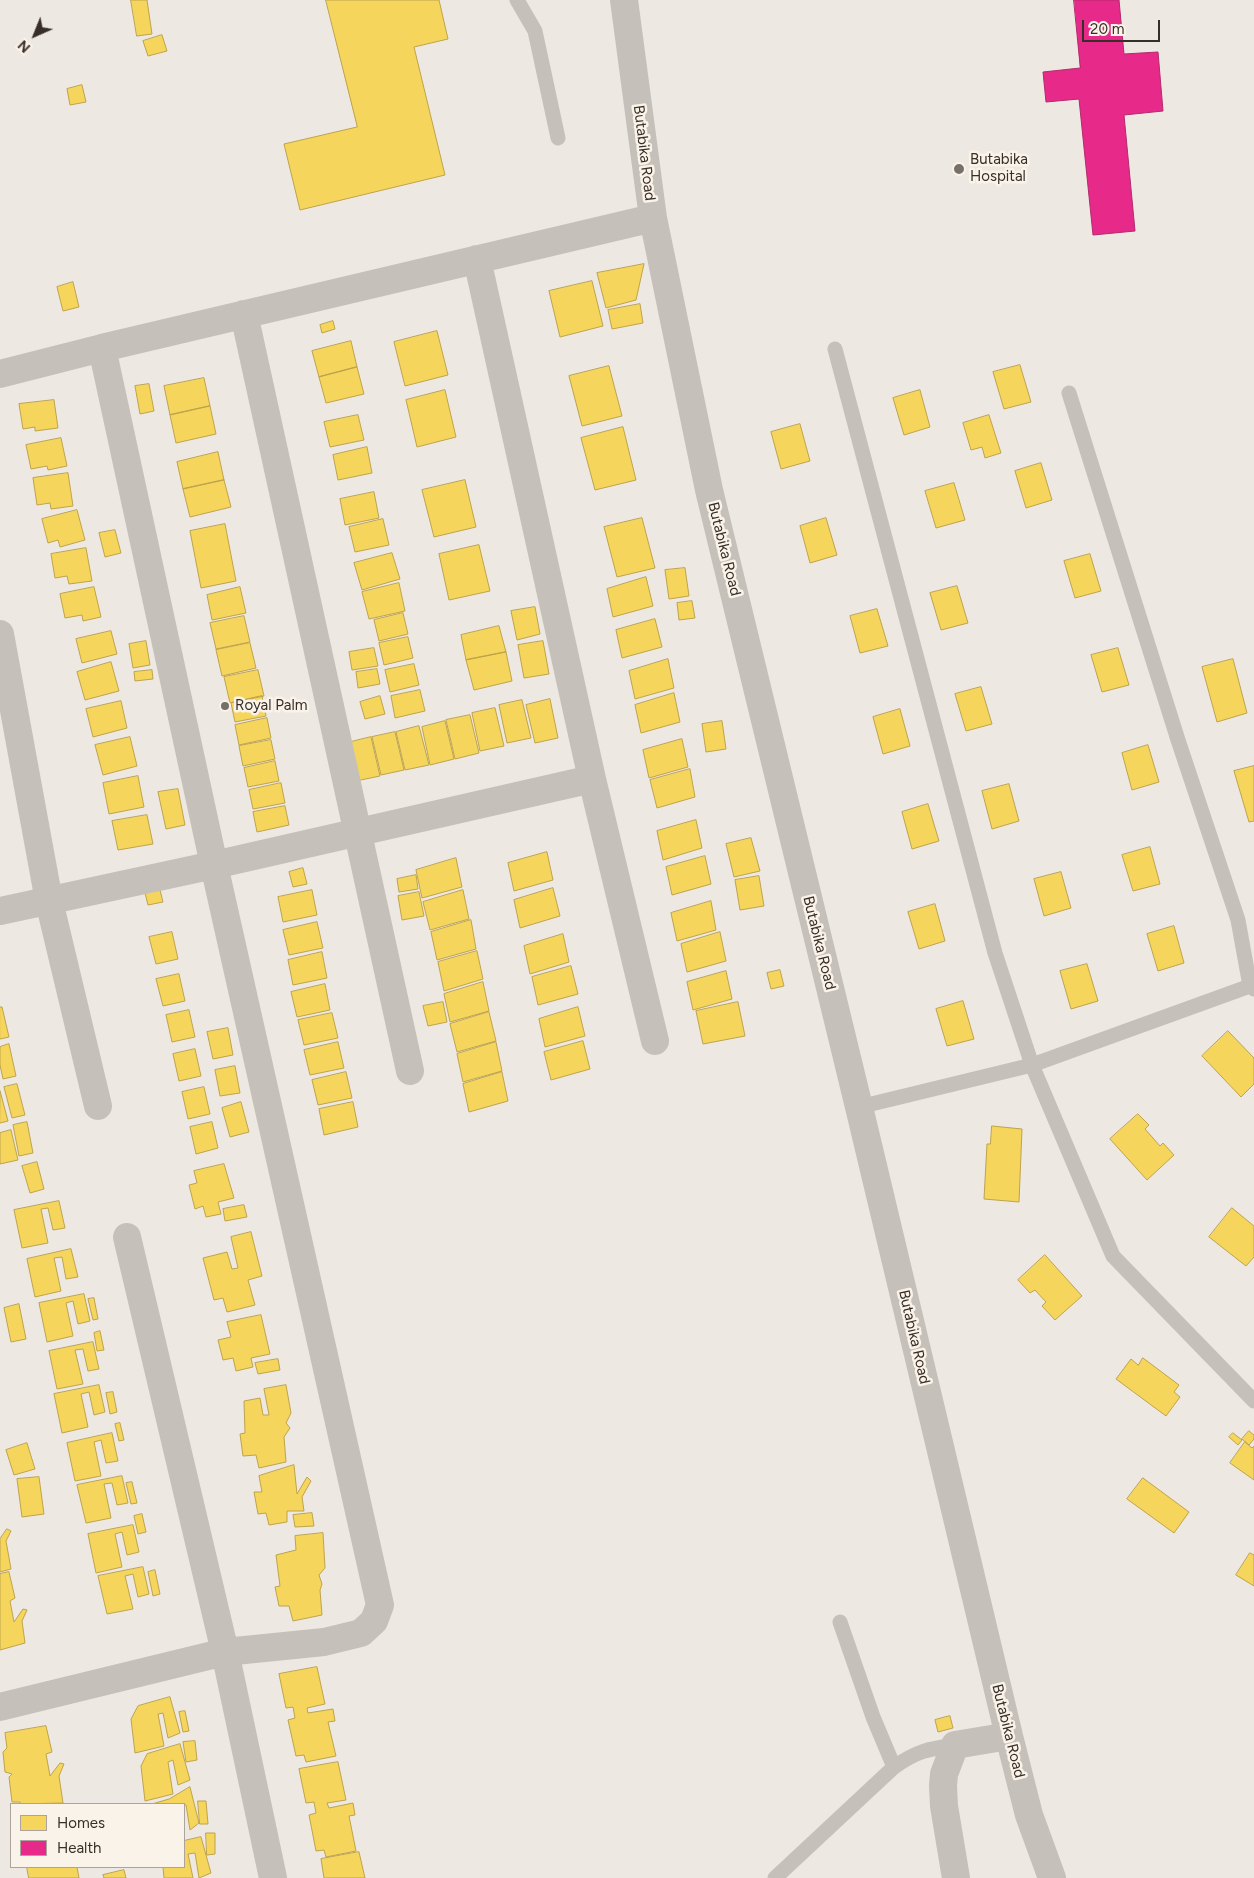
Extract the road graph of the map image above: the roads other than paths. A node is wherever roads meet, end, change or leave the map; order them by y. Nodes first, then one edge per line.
1 (517, 0) edge
2 (624, 0) edge
3 (558, 138) dead end
4 (653, 218) junction
5 (477, 259) junction
6 (244, 314) junction
7 (102, 348) junction
8 (834, 349) dead end
9 (0, 374) edge
10 (1069, 393) dead end
11 (0, 634) edge
12 (592, 779) junction
13 (358, 832) junction
14 (214, 865) junction
15 (49, 901) junction
16 (0, 911) edge
17 (1252, 987) edge
18 (655, 1041) dead end
19 (1032, 1065) junction
20 (410, 1071) dead end
21 (98, 1106) dead end
22 (860, 1108) junction
23 (127, 1237) dead end
24 (1254, 1401) edge
25 (840, 1622) dead end
26 (225, 1652) junction
27 (0, 1707) edge
28 (1008, 1736) junction
29 (955, 1745) junction
30 (894, 1767) junction
31 (273, 1878) edge
32 (775, 1878) edge
33 (956, 1878) edge
34 (1052, 1878) edge

1 - 3 lane
2 - 4 street, Butabika Road
4 - 5 street
4 - 22 street, Butabika Road
5 - 6 street
5 - 12 street
6 - 7 street
6 - 13 street
7 - 9 street
7 - 14 street
8 - 19 lane
10 - 17 lane
11 - 15 street
12 - 13 street
12 - 18 street
13 - 14 street
13 - 20 street
14 - 15 street
14 - 26 street
15 - 16 street
15 - 21 street
17 - 19 lane
19 - 22 lane
19 - 24 lane
22 - 28 street, Butabika Road
23 - 26 street
25 - 30 lane
26 - 27 street
26 - 31 street
28 - 29 street
28 - 34 street, Butabika Road
29 - 30 lane
29 - 33 street
30 - 32 lane

